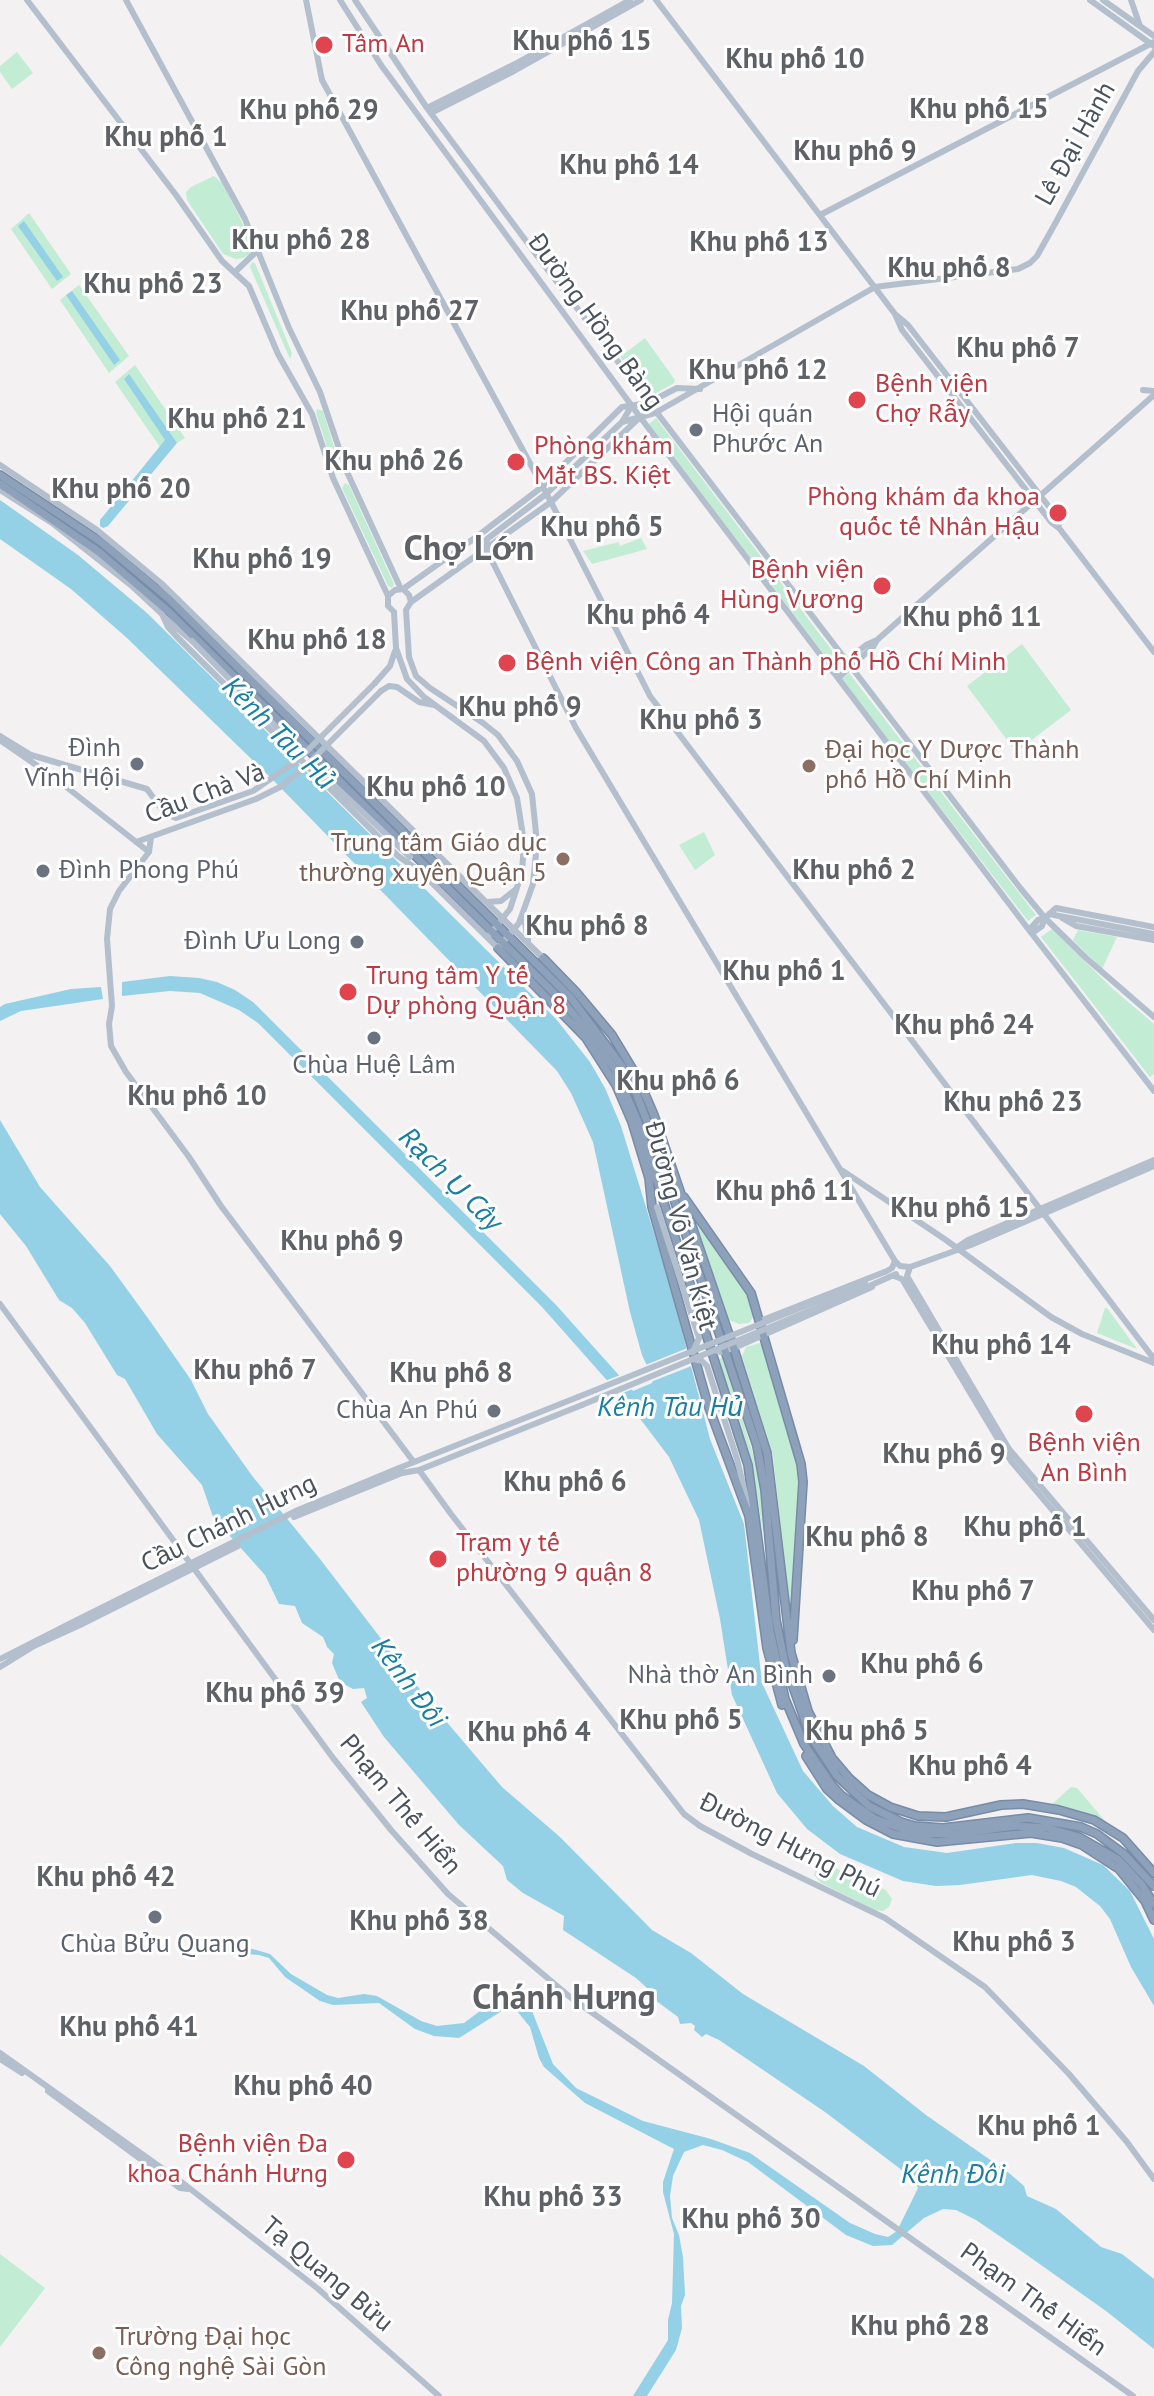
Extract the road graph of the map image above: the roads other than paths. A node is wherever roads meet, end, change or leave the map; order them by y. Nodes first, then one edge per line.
1 (27, 0) edge
2 (126, 0) edge
3 (306, 0) edge
4 (340, 0) edge
5 (355, 0) edge
6 (630, 0) edge
7 (641, 0) edge
8 (656, 0) edge
9 (1090, 0) edge
10 (1103, 0) edge
11 (1131, 0) edge
12 (1138, 29) junction
13 (1154, 36) edge
14 (1153, 47) edge
15 (392, 58) junction
16 (381, 65) junction
17 (517, 66) junction
18 (429, 111) junction
19 (418, 115) junction
20 (459, 152) junction
21 (449, 157) junction
22 (491, 193) junction
23 (481, 200) junction
24 (820, 215) junction
25 (258, 250) junction
26 (541, 261) junction
27 (530, 267) junction
28 (235, 272) junction
29 (875, 287) junction
30 (895, 314) junction
31 (599, 338) junction
32 (588, 345) junction
33 (932, 364) junction
34 (700, 389) junction
35 (1143, 390) dead end
36 (1154, 393) edge
37 (323, 400) junction
38 (648, 403) junction
39 (632, 405) junction
40 (309, 407) junction
41 (655, 413) junction
42 (640, 417) junction
43 (622, 422) junction
44 (589, 439) junction
45 (596, 448) junction
46 (601, 455) junction
47 (0, 465) edge
48 (347, 472) junction
49 (0, 475) edge
50 (333, 478) junction
51 (0, 484) edge
52 (542, 486) junction
53 (0, 490) edge
54 (546, 494) junction
55 (1038, 499) junction
56 (551, 502) junction
57 (479, 535) junction
58 (749, 536) junction
59 (487, 539) junction
60 (736, 543) junction
61 (486, 548) junction
62 (122, 570) junction
63 (133, 587) junction
64 (402, 589) junction
65 (388, 596) junction
66 (411, 602) junction
67 (805, 609) junction
68 (406, 610) junction
69 (394, 612) junction
70 (162, 614) junction
71 (794, 620) junction
72 (395, 628) junction
73 (407, 629) junction
74 (877, 640) junction
75 (396, 648) junction
76 (838, 652) junction
77 (1154, 652) edge
78 (856, 653) junction
79 (848, 664) junction
80 (833, 672) junction
81 (838, 678) junction
82 (436, 705) junction
83 (899, 732) junction
84 (0, 738) edge
85 (886, 742) junction
86 (512, 752) junction
87 (298, 760) junction
88 (499, 760) junction
89 (305, 767) junction
90 (537, 822) junction
91 (522, 823) junction
92 (151, 837) junction
93 (136, 842) junction
94 (149, 852) junction
95 (421, 872) junction
96 (518, 887) junction
97 (487, 902) junction
98 (513, 904) junction
99 (498, 912) junction
100 (486, 913) junction
101 (523, 914) junction
102 (1047, 916) junction
103 (1077, 923) junction
104 (1154, 927) edge
105 (495, 928) junction
106 (1128, 929) junction
107 (1029, 930) junction
108 (1154, 934) edge
109 (506, 939) junction
110 (1154, 940) edge
111 (1068, 941) junction
112 (529, 945) junction
113 (543, 958) joint
114 (1154, 1017) edge
115 (1154, 1091) edge
116 (638, 1122) junction
117 (641, 1149) junction
118 (1154, 1160) edge
119 (1154, 1166) edge
120 (840, 1169) junction
121 (649, 1178) junction
122 (1118, 1179) junction
123 (871, 1188) junction
124 (679, 1190) junction
125 (859, 1201) junction
126 (1041, 1212) junction
127 (956, 1248) junction
128 (895, 1261) junction
129 (910, 1267) junction
130 (894, 1276) junction
131 (869, 1282) junction
132 (0, 1304) edge
133 (772, 1316) junction
134 (760, 1321) junction
135 (776, 1330) junction
136 (688, 1333) junction
137 (764, 1335) junction
138 (711, 1349) junction
139 (730, 1349) junction
140 (693, 1356) junction
141 (1154, 1361) edge
142 (967, 1383) junction
143 (413, 1461) junction
144 (419, 1470) junction
145 (400, 1471) junction
146 (749, 1516) junction
147 (755, 1546) junction
148 (763, 1570) junction
149 (1152, 1621) edge
150 (79, 1622) junction
151 (1154, 1630) edge
152 (790, 1645) junction
153 (0, 1659) edge
154 (0, 1667) edge
155 (784, 1676) junction
156 (799, 1682) junction
157 (793, 1691) junction
158 (1132, 1847) junction
159 (1119, 1860) junction
160 (1154, 1873) edge
161 (1154, 1886) edge
162 (1154, 1904) edge
163 (1154, 1920) edge
164 (0, 2056) edge
165 (1154, 2179) edge
166 (1120, 2387) junction
167 (439, 2396) edge
168 (1113, 2396) edge
169 (1133, 2396) edge

1 - 28 main road
2 - 25 main road
3 - 52 main road
4 - 16 main road, Đường Hồng Bàng
5 - 15 main road, Đường Hồng Bàng
6 - 17 main road
7 - 17 main road
8 - 24 main road
9 - 12 main road
10 - 12 main road
11 - 12 main road
12 - 13 main road
12 - 14 main road
14 - 24 main road
14 - 29 main road, Lê Đại Hành
15 - 16 main road
15 - 18 main road, Đường Hồng Bàng
16 - 19 main road, Đường Hồng Bàng
17 - 18 main road
18 - 19 main road
18 - 20 main road, Đường Hồng Bàng
19 - 21 main road, Đường Hồng Bàng
20 - 21 main road
20 - 22 main road, Đường Hồng Bàng
21 - 23 main road, Đường Hồng Bàng
22 - 23 main road
22 - 26 main road, Đường Hồng Bàng
23 - 27 main road, Đường Hồng Bàng
24 - 29 main road
25 - 28 main road
25 - 37 main road
26 - 27 main road
26 - 31 main road, Đường Hồng Bàng
27 - 32 main road, Đường Hồng Bàng
28 - 40 main road
29 - 30 main road
29 - 34 main road
30 - 33 main road
30 - 33 main road
31 - 32 main road
31 - 38 main road, Đường Hồng Bàng
32 - 39 main road, Đường Hồng Bàng
33 - 55 main road
34 - 38 main road
34 - 41 main road
35 - 36 main road
36 - 55 main road
37 - 40 main road
37 - 48 main road
38 - 39 main road
38 - 41 main road, Đường Hồng Bàng
39 - 42 main road, Đường Hồng Bàng
39 - 43 main road
39 - 44 main road
40 - 50 main road
41 - 42 main road
41 - 58 main road, Đường Hồng Bàng
42 - 43 main road
42 - 46 main road
42 - 60 main road, Đường Hồng Bàng
43 - 45 main road
44 - 45 main road
44 - 52 main road
45 - 46 main road
45 - 54 main road
46 - 56 main road
47 - 97 main road, Đường Võ Văn Kiệt
48 - 50 main road
48 - 64 main road
49 - 100 highway, Đường Võ Văn Kiệt
50 - 65 main road
51 - 62 highway, Đường Võ Văn Kiệt
52 - 54 main road
52 - 57 main road
53 - 63 main road, Đường Võ Văn Kiệt
54 - 56 main road
54 - 59 main road
55 - 74 main road
55 - 77 main road
56 - 61 main road
56 - 126 main road
57 - 59 main road
57 - 61 main road
57 - 64 main road
58 - 60 main road
58 - 67 main road, Đường Hồng Bàng
59 - 61 main road
60 - 71 main road, Đường Hồng Bàng
61 - 66 main road
61 - 120 main road
62 - 63 main road
62 - 105 highway, Đường Võ Văn Kiệt
63 - 70 main road, Đường Võ Văn Kiệt
64 - 65 main road
64 - 66 main road
65 - 69 main road
66 - 68 main road
67 - 71 main road
67 - 76 main road, Đường Hồng Bàng
68 - 69 main road
68 - 73 main road
69 - 72 main road
70 - 87 main road, bridge
70 - 95 main road, Đường Võ Văn Kiệt
71 - 80 main road, Đường Hồng Bàng
72 - 73 main road
72 - 75 main road
73 - 86 main road
74 - 78 main road
74 - 79 main road
75 - 82 main road
75 - 87 main road, Cầu Chà Và, bridge
76 - 78 main road
76 - 79 main road, Đường Hồng Bàng
78 - 79 main road
79 - 80 main road
79 - 81 main road
79 - 83 main road, Đường Hồng Bàng
80 - 81 main road, Đường Hồng Bàng
81 - 85 main road, Đường Hồng Bàng
82 - 88 main road
82 - 89 main road, Cầu Chà Và, bridge
83 - 85 main road
83 - 102 main road, Đường Hồng Bàng
84 - 87 main road, Cầu Chà Và
84 - 93 main road
85 - 107 main road, Đường Hồng Bàng
86 - 88 main road
86 - 90 main road
88 - 91 main road
89 - 92 main road, Cầu Chà Và
89 - 95 main road, bridge
90 - 91 main road
90 - 101 main road
91 - 96 main road
92 - 93 main road, Cầu Chà Và
92 - 94 main road
93 - 94 main road
94 - 143 main road
95 - 105 main road, Đường Võ Văn Kiệt
96 - 97 main road
96 - 98 main road
97 - 99 main road, Đường Võ Văn Kiệt
98 - 99 main road
98 - 105 main road
99 - 100 main road
99 - 105 main road, Đường Võ Văn Kiệt
100 - 105 highway, Đường Võ Văn Kiệt
101 - 109 main road
101 - 112 main road
102 - 103 main road
102 - 106 main road
102 - 107 main road
102 - 111 main road, Đường Hồng Bàng
103 - 106 main road
103 - 111 main road
104 - 106 main road
105 - 109 highway, Đường Võ Văn Kiệt
105 - 109 main road, Đường Võ Văn Kiệt
106 - 108 main road
106 - 110 main road
107 - 115 main road, Đường Hồng Bàng
109 - 112 main road, Đường Võ Văn Kiệt
109 - 116 highway, Đường Võ Văn Kiệt
109 - 117 highway, Đường Võ Văn Kiệt
109 - 139 highway, Đường Võ Văn Kiệt
111 - 114 main road, Đường Hồng Bàng
112 - 113 main road, Đường Võ Văn Kiệt
113 - 124 highway, Đường Võ Văn Kiệt
116 - 117 highway
116 - 138 highway, Đường Võ Văn Kiệt
117 - 121 highway, Đường Võ Văn Kiệt
118 - 122 main road
119 - 122 main road
120 - 123 main road
120 - 125 main road
121 - 136 highway, Đường Võ Văn Kiệt
121 - 140 main road, bridge
122 - 126 main road
123 - 125 main road
123 - 127 main road
124 - 134 highway, Đường Võ Văn Kiệt
124 - 139 highway, Đường Võ Văn Kiệt
125 - 128 main road
126 - 127 main road
126 - 141 main road
127 - 129 main road
127 - 141 main road
128 - 129 main road
128 - 131 main road
129 - 130 main road
129 - 142 main road
130 - 131 main road
130 - 142 main road
131 - 133 main road
131 - 135 main road
131 - 140 main road, bridge
132 - 166 main road, Phạm Thế Hiển
133 - 134 main road
133 - 135 main road
134 - 137 highway, Đường Võ Văn Kiệt
135 - 137 main road
136 - 138 main road
136 - 146 highway, Đường Võ Văn Kiệt
137 - 139 main road
137 - 152 highway, Đường Võ Văn Kiệt
138 - 139 main road
138 - 148 highway, Đường Võ Văn Kiệt
139 - 152 highway, Đường Võ Văn Kiệt
139 - 155 highway, Đường Võ Văn Kiệt
140 - 143 main road, bridge
140 - 144 main road, bridge
140 - 146 main road, bridge
142 - 149 main road
143 - 145 main road
144 - 145 main road
144 - 165 main road, Đường Hưng Phú
145 - 150 main road, Cầu Chánh Hưng, bridge
146 - 147 highway, Đường Võ Văn Kiệt
147 - 148 highway
147 - 155 highway, Đường Võ Văn Kiệt
148 - 155 highway, Đường Võ Văn Kiệt
149 - 151 main road
150 - 153 main road
150 - 154 main road
152 - 155 highway, Đường Võ Văn Kiệt
155 - 156 highway, Đường Võ Văn Kiệt
155 - 157 highway, Đường Võ Văn Kiệt
155 - 159 highway, Đường Võ Văn Kiệt
156 - 157 highway
156 - 158 highway, Đường Võ Văn Kiệt
157 - 159 highway, Đường Võ Văn Kiệt
158 - 159 highway
158 - 160 highway, Đường Võ Văn Kiệt
159 - 161 highway, Đường Võ Văn Kiệt
159 - 162 highway, Đường Võ Văn Kiệt
159 - 163 highway, Đường Võ Văn Kiệt
164 - 167 main road, Tạ Quang Bửu
166 - 168 main road
166 - 169 main road, Phạm Thế Hiển

